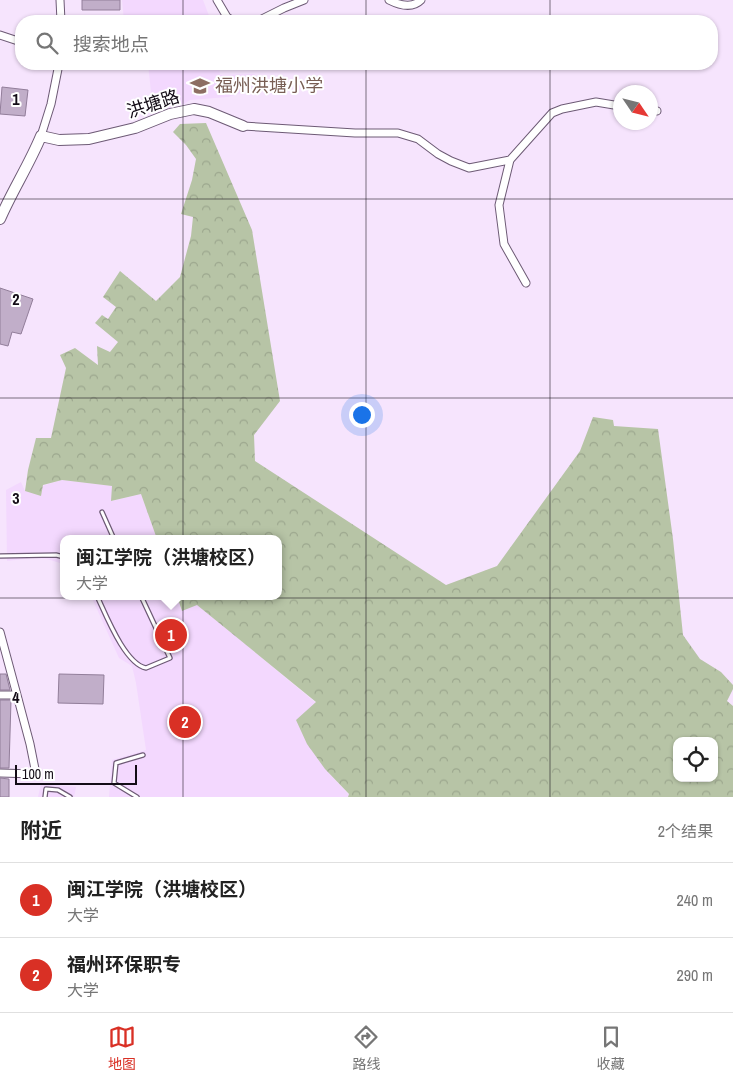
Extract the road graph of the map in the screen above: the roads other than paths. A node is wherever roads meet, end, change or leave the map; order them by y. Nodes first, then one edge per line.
1 (60, 0) edge
2 (217, 0) edge
3 (304, 0) edge
4 (389, 0) edge
5 (421, 0) edge
6 (60, 15) edge
7 (225, 15) edge
8 (270, 15) edge
9 (0, 35) edge
10 (15, 40) edge
11 (58, 70) edge
12 (613, 105) edge
13 (243, 126) joint
14 (41, 136) junction
15 (510, 160) junction
16 (2, 207) edge
17 (0, 219) edge
18 (526, 283) dead end
19 (102, 512) dead end
20 (112, 535) edge
21 (0, 556) edge
22 (60, 556) edge
23 (99, 600) edge
24 (143, 600) edge
25 (0, 632) edge
26 (0, 695) edge
27 (17, 695) junction
28 (143, 755) dead end
29 (0, 774) edge
30 (45, 797) edge
31 (70, 797) edge
32 (136, 797) edge

1 - 6 street
2 - 7 street
3 - 8 street
4 - 5 street
9 - 10 street
11 - 14 street
12 - 15 street
13 - 14 street, 洪塘路
13 - 15 street
14 - 16 street
15 - 18 street
16 - 17 street
19 - 20 lane
21 - 22 lane
23 - 24 lane
25 - 27 street
26 - 27 street
27 - 29 street
28 - 32 lane
30 - 31 lane

